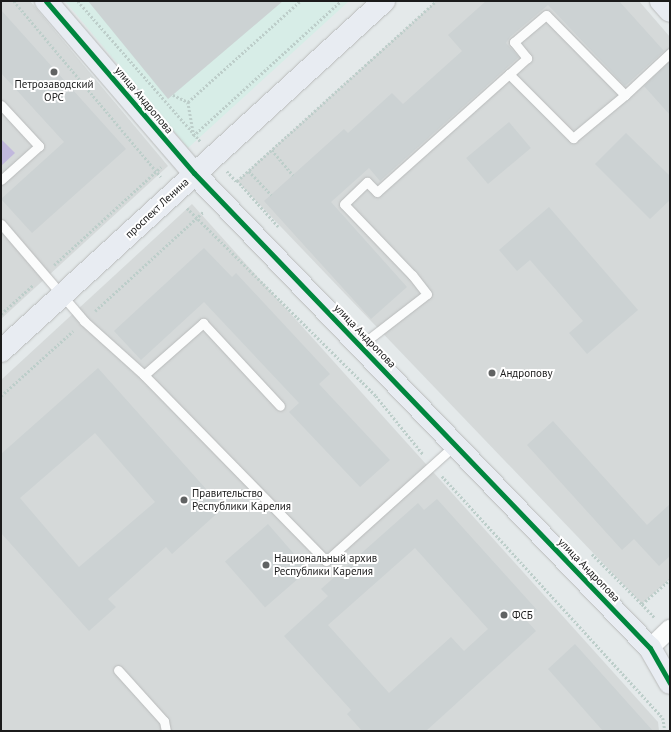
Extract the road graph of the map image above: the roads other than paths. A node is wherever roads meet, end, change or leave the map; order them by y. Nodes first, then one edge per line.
1 (46, 1) edge
2 (384, 1) edge
3 (661, 1) edge
4 (670, 11) edge
5 (670, 53) edge
6 (509, 74) junction
7 (624, 95) junction
8 (1, 105) edge
9 (194, 174) junction
10 (1, 180) edge
11 (1, 224) edge
12 (62, 296) junction
13 (361, 345) junction
14 (1, 351) edge
15 (144, 375) junction
16 (280, 406) dead end
17 (456, 444) junction
18 (670, 629) edge
19 (650, 648) junction
20 (118, 670) dead end
21 (670, 682) edge
22 (166, 731) edge

1 - 9 street, улица Андропова
2 - 9 street, проспект Ленина
3 - 4 street
5 - 7 lane
6 - 7 lane
6 - 7 lane
6 - 13 lane
8 - 10 lane
9 - 12 street, проспект Ленина
9 - 13 street, улица Андропова
11 - 12 lane
12 - 14 street, проспект Ленина
12 - 15 lane
13 - 17 street, улица Андропова
15 - 16 lane
15 - 17 lane
17 - 19 street, улица Андропова
18 - 19 street
19 - 21 street, улица Андропова
20 - 22 lane

